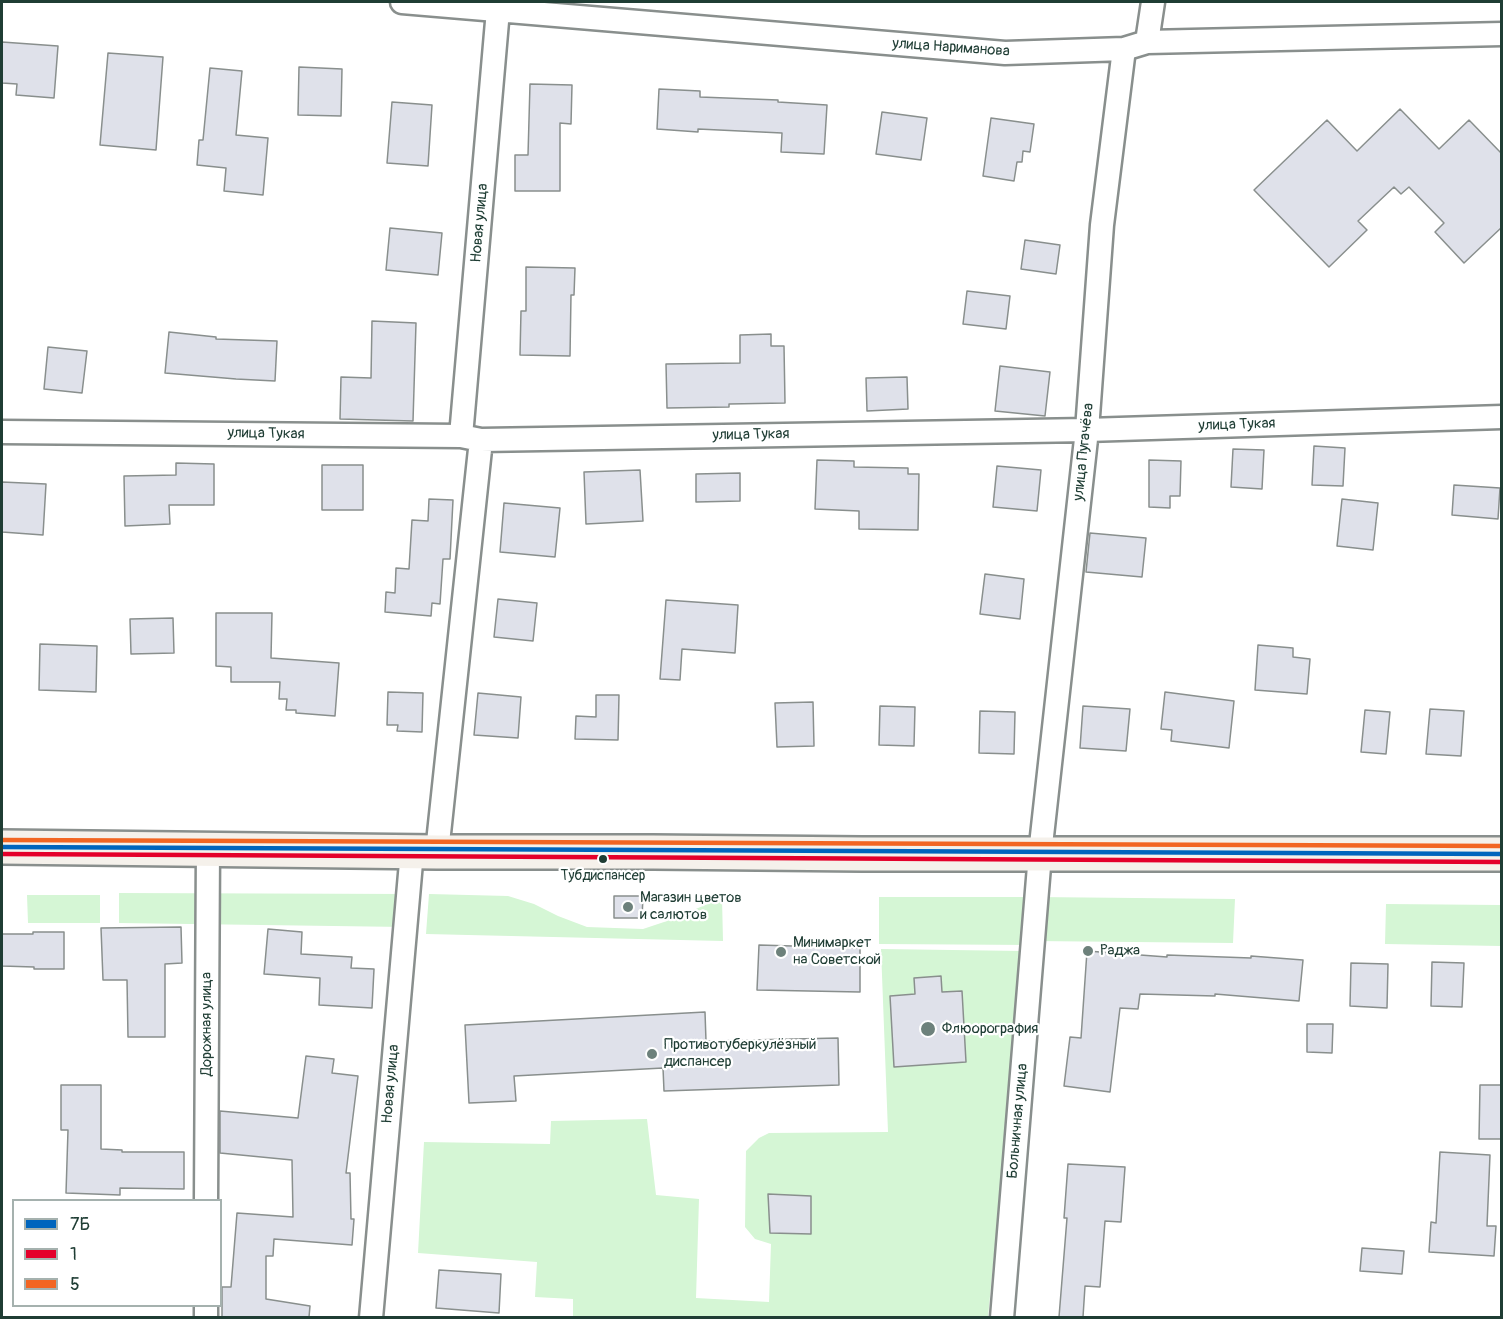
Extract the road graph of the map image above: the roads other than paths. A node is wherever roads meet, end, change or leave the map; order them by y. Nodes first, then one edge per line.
1 (402, 2) edge
2 (1153, 2) edge
3 (498, 10) junction
4 (1502, 34) edge
5 (1147, 42) junction
6 (1124, 49) junction
7 (1502, 417) edge
8 (1087, 430) junction
9 (2, 432) edge
10 (471, 438) junction
11 (2, 847) edge
12 (208, 848) junction
13 (425, 852) junction
14 (1040, 854) junction
15 (1502, 854) edge
16 (206, 1199) edge
17 (371, 1317) edge
18 (1002, 1317) edge

1 - 3 street, улица Нариманова
2 - 5 street
3 - 6 street, улица Нариманова
3 - 10 street, Новая улица
4 - 5 street, улица Нариманова
5 - 6 street, улица Нариманова
6 - 8 street, улица Пугачёва
7 - 8 street, улица Тукая
8 - 10 street, улица Тукая
8 - 14 street, улица Пугачёва
9 - 10 street, улица Тукая
10 - 13 street, Новая улица
11 - 12 main road
12 - 13 main road
12 - 16 street, Дорожная улица
13 - 14 main road
13 - 17 street, Новая улица
14 - 15 main road
14 - 18 street, Больничная улица

